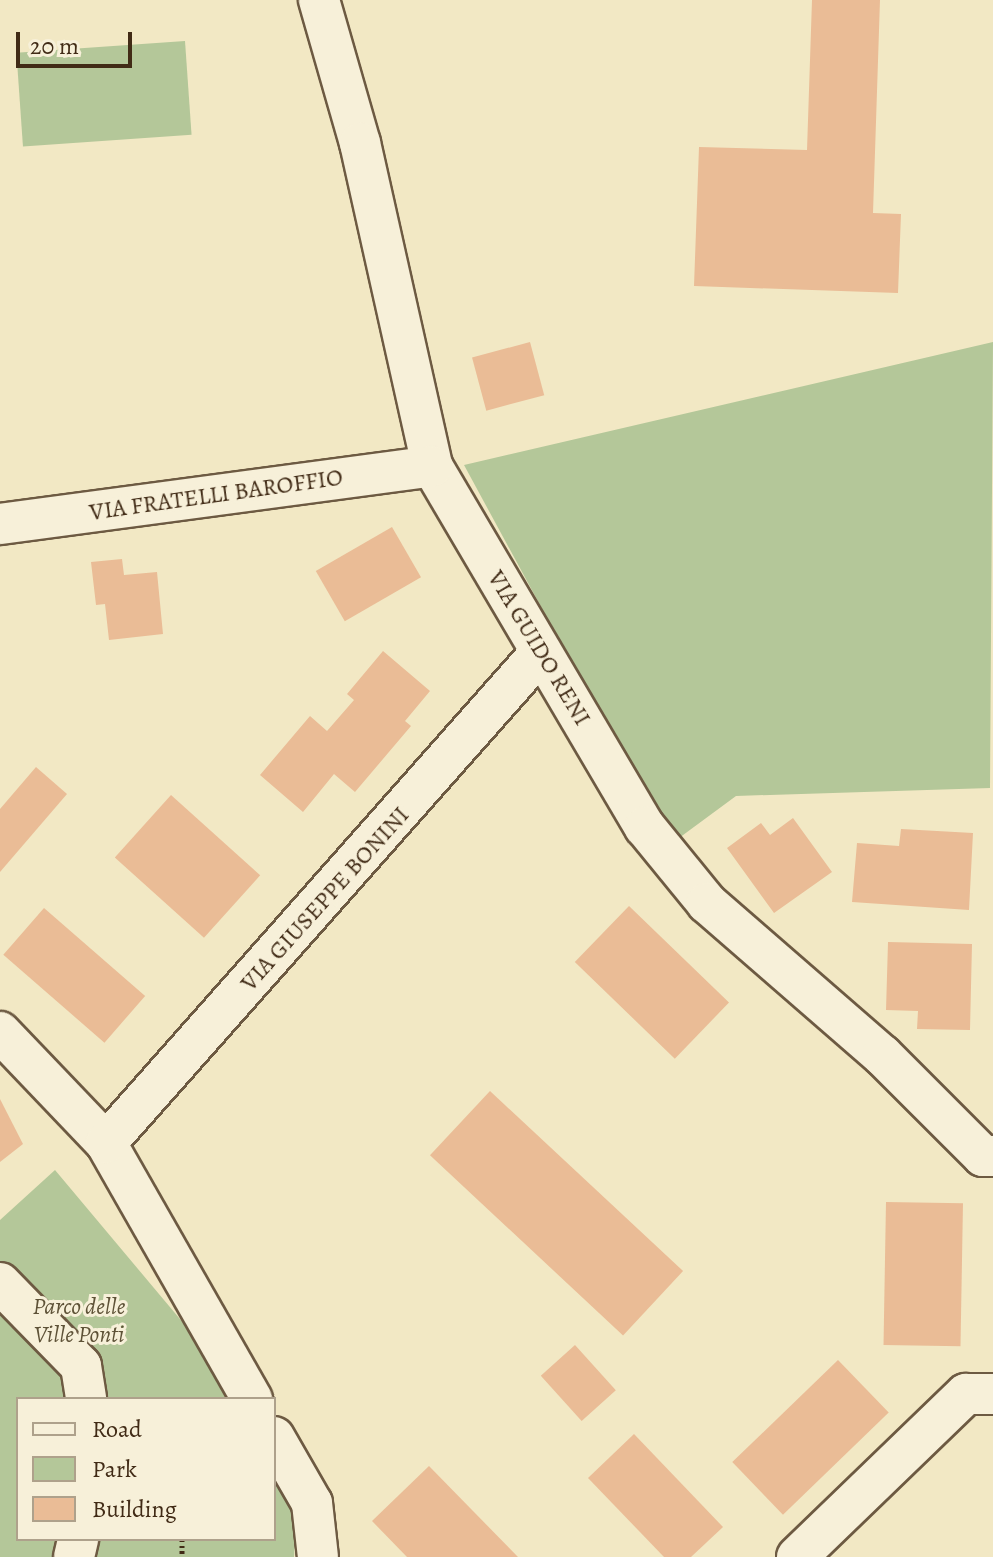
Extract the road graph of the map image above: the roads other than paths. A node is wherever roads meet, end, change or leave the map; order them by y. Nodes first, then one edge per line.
1 (319, 0) edge
2 (432, 466) junction
3 (0, 524) edge
4 (541, 652) junction
5 (0, 1032) edge
6 (106, 1143) junction
7 (993, 1156) edge
8 (0, 1283) edge
9 (993, 1394) edge
10 (86, 1397) edge
11 (251, 1397) edge
12 (276, 1440) edge
13 (318, 1557) edge
14 (797, 1557) edge

1 - 2 street, VIA GUIDO RENI
2 - 3 street, VIA FRATELLI BAROFFIO
2 - 4 street, VIA GUIDO RENI
4 - 6 street, VIA GIUSEPPE BONINI
4 - 7 street, VIA GUIDO RENI
5 - 6 street
6 - 11 street
8 - 10 street
9 - 14 street
12 - 13 street

